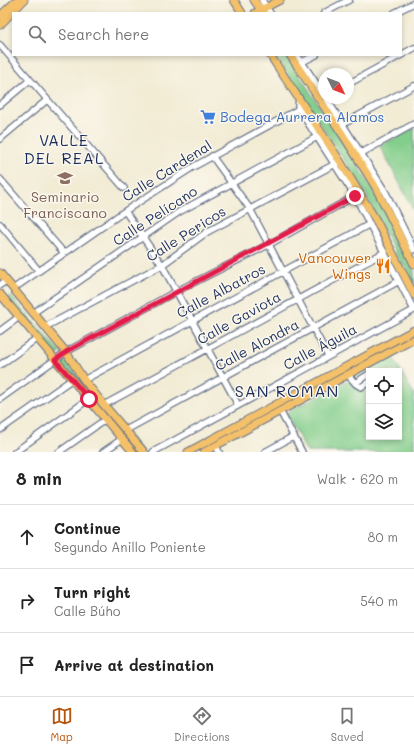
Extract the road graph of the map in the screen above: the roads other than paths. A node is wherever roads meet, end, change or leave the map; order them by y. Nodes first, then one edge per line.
1 (17, 0) edge
2 (24, 0) edge
3 (234, 0) edge
4 (254, 0) edge
5 (262, 0) edge
6 (280, 0) edge
7 (349, 0) edge
8 (414, 2) edge
9 (263, 11) edge
10 (12, 12) edge
11 (12, 12) edge
12 (241, 12) edge
13 (326, 12) edge
14 (396, 12) edge
15 (0, 16) edge
16 (0, 25) edge
17 (414, 48) edge
18 (1, 49) edge
19 (402, 55) edge
20 (271, 56) edge
21 (291, 56) edge
22 (299, 56) edge
23 (314, 56) edge
24 (399, 56) edge
25 (302, 62) junction
26 (30, 80) junction
27 (354, 81) edge
28 (318, 86) edge
29 (414, 86) edge
30 (299, 98) junction
31 (47, 100) junction
32 (330, 104) edge
33 (0, 105) edge
34 (299, 109) junction
35 (343, 124) junction
36 (414, 124) edge
37 (317, 137) junction
38 (0, 139) edge
39 (358, 155) junction
40 (212, 156) junction
41 (338, 163) junction
42 (0, 179) edge
43 (231, 183) junction
44 (124, 188) dead end
45 (355, 196) junction
46 (250, 209) junction
47 (125, 210) junction
48 (0, 224) edge
49 (370, 224) junction
50 (144, 237) junction
51 (268, 244) junction
52 (414, 250) edge
53 (384, 252) junction
54 (64, 253) junction
55 (414, 264) edge
56 (162, 265) junction
57 (39, 271) junction
58 (0, 272) edge
59 (283, 272) junction
60 (6, 280) junction
61 (399, 281) junction
62 (0, 285) edge
63 (13, 289) junction
64 (177, 291) junction
65 (414, 295) edge
66 (1, 297) edge
67 (298, 300) junction
68 (414, 310) edge
69 (33, 313) junction
70 (19, 317) junction
71 (192, 320) junction
72 (45, 327) junction
73 (313, 329) junction
74 (414, 330) edge
75 (0, 331) edge
76 (36, 339) junction
77 (414, 339) edge
78 (208, 349) junction
79 (66, 352) junction
80 (328, 356) junction
81 (55, 360) junction
82 (0, 365) edge
83 (348, 375) junction
84 (366, 376) edge
85 (223, 377) junction
86 (71, 380) junction
87 (84, 380) junction
88 (355, 383) junction
89 (366, 384) edge
90 (0, 399) edge
91 (89, 399) junction
92 (104, 405) junction
93 (238, 405) junction
94 (280, 411) junction
95 (106, 419) junction
96 (0, 430) edge
97 (126, 430) junction
98 (294, 436) junction
99 (122, 439) junction
100 (217, 449) edge
101 (15, 452) edge
102 (59, 452) edge
103 (103, 452) edge
104 (133, 452) edge
105 (144, 452) edge
106 (153, 452) edge
107 (188, 452) edge
108 (204, 452) edge
109 (265, 452) edge
110 (302, 452) edge

1 - 15 main road
2 - 11 main road
3 - 12 main road
4 - 9 main road
5 - 9 street
6 - 9 main road
7 - 13 street
8 - 14 street
10 - 16 main road
17 - 19 street
18 - 26 street
20 - 30 main road
21 - 39 main road
22 - 25 street
23 - 25 street
24 - 27 street
25 - 28 street
26 - 31 street
26 - 33 street
29 - 35 street
30 - 34 street
30 - 41 main road
31 - 38 street
31 - 44 street
32 - 35 street
34 - 37 street
34 - 40 street, Calle Cardenal
35 - 39 street
36 - 39 street
37 - 41 street
37 - 43 street, Calle Pelícano
39 - 52 street
39 - 55 main road
40 - 43 street
40 - 47 street, Calle Cardenal
41 - 45 street
41 - 46 street, Calle Pericos
41 - 65 main road
42 - 54 street
43 - 46 street
43 - 50 street, Calle Pelícano
45 - 49 street
45 - 51 street
46 - 51 street
46 - 56 street, Calle Pericos
47 - 50 street
47 - 54 street, Calle Cardenal
48 - 57 street
49 - 53 street
49 - 59 street, Calle Albatros
50 - 56 street
50 - 69 street, Calle Pelícano
51 - 59 street
51 - 64 street
53 - 61 street
53 - 67 street, Calle Gaviota
54 - 57 street, Calle Cardenal
56 - 64 street
56 - 72 street, Calle Pericos
57 - 63 street, Calle Cardenal
58 - 60 main road
59 - 67 street
59 - 71 street, Calle Albatros
60 - 62 street
60 - 63 main road
61 - 68 street
61 - 73 street, Calle Alondra
63 - 66 main road
63 - 69 main road
64 - 71 street
64 - 79 street
66 - 70 main road
67 - 73 street
67 - 78 street, Calle Gaviota
68 - 80 street, Calle Águila
69 - 72 main road
70 - 75 street
70 - 76 main road
71 - 78 street
71 - 87 street, Calle Albatros
72 - 79 main road
73 - 80 street
73 - 85 street, Calle Alondra
74 - 107 main road
76 - 81 main road
76 - 82 street
77 - 83 main road
78 - 85 street
78 - 92 street, Calle Gaviota
79 - 81 street
79 - 87 main road
80 - 93 street, Calle Águila
81 - 86 main road
81 - 90 street
83 - 88 street
83 - 94 main road
84 - 88 street
85 - 93 street
85 - 97 street, Calle Alondra
86 - 91 main road
86 - 96 street
87 - 92 main road
88 - 89 street
91 - 95 main road
91 - 101 street
92 - 97 main road
93 - 106 street, Calle Águila
94 - 98 street
94 - 100 main road
95 - 99 main road
95 - 102 street
97 - 105 main road
98 - 109 street
98 - 110 street
99 - 103 street
99 - 104 main road
100 - 108 main road

